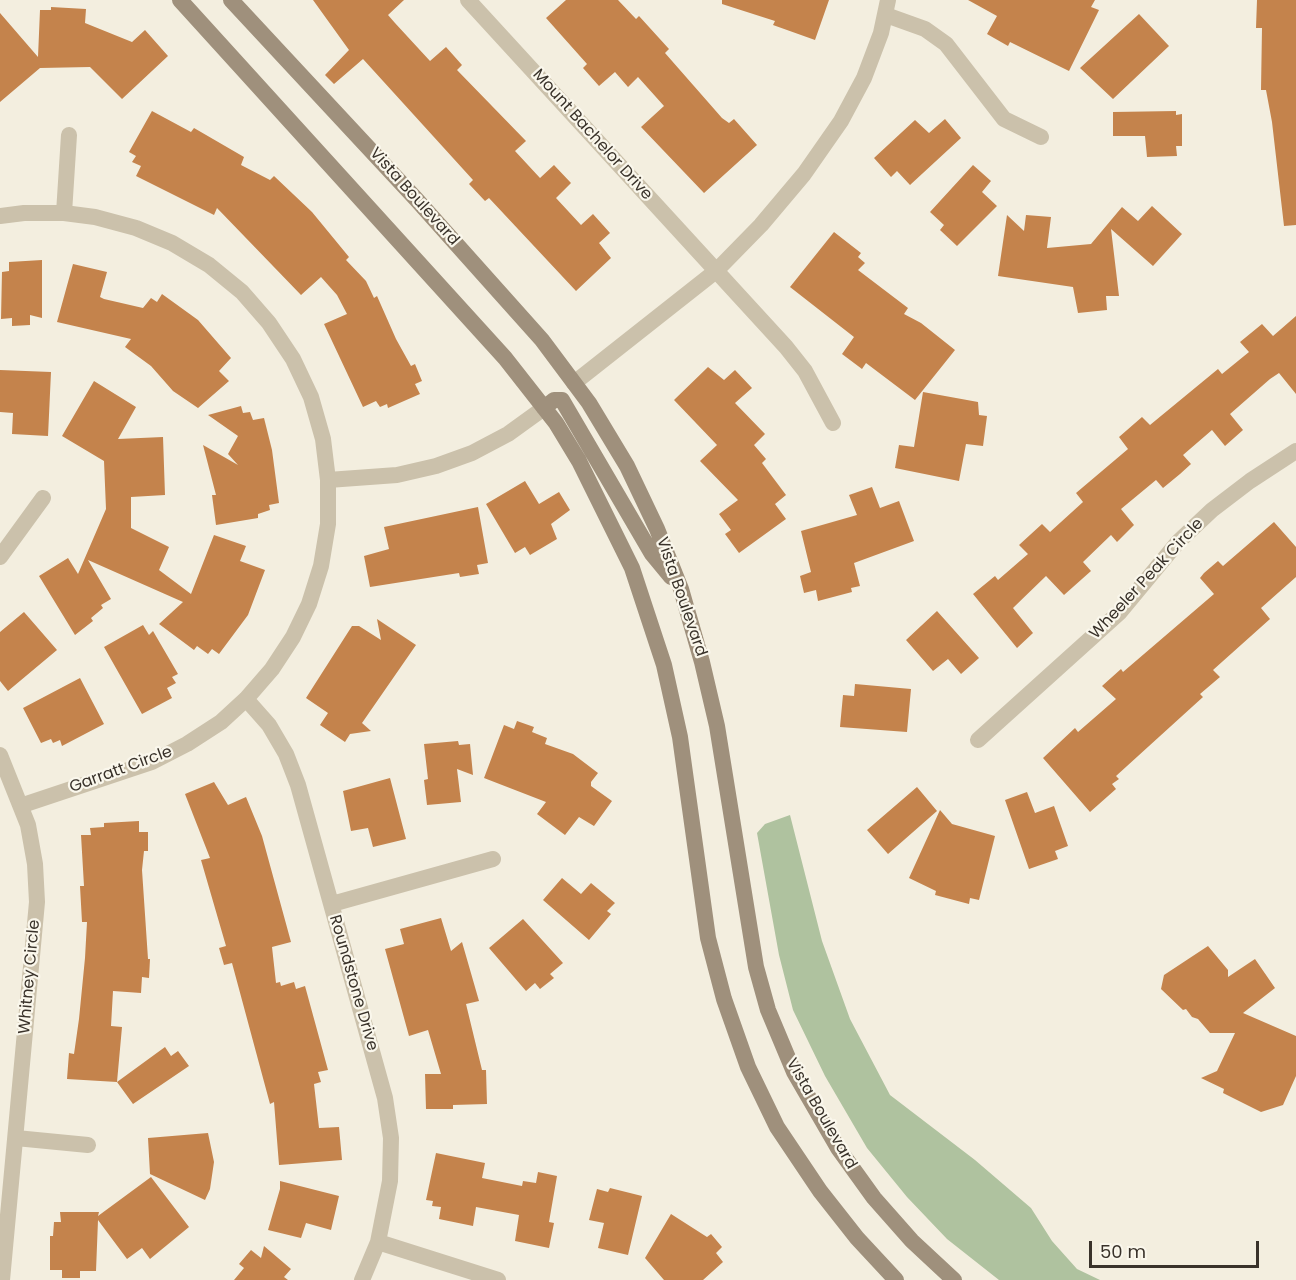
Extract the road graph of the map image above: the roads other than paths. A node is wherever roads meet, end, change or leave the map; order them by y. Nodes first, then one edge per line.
1 (180, 0) edge
2 (231, 0) edge
3 (468, 0) edge
4 (887, 8) edge
5 (69, 135) dead end
6 (1041, 137) dead end
7 (64, 213) junction
8 (0, 216) edge
9 (716, 270) junction
10 (574, 383) junction
11 (544, 408) junction
12 (833, 423) dead end
13 (1296, 451) edge
14 (328, 480) junction
15 (44, 498) dead end
16 (0, 557) edge
17 (681, 589) junction
18 (246, 699) junction
19 (978, 740) dead end
20 (0, 755) edge
21 (23, 805) junction
22 (493, 859) dead end
23 (332, 904) junction
24 (16, 1138) junction
25 (88, 1145) dead end
26 (5, 1205) edge
27 (378, 1242) junction
28 (2, 1280) edge
29 (362, 1280) edge
30 (498, 1280) edge
31 (896, 1280) edge
32 (954, 1280) edge

1 - 11 main road
2 - 10 main road, Vista Boulevard
3 - 9 street, Mount Bachelor Drive
4 - 6 street
4 - 9 street
5 - 7 street
7 - 8 street, Garratt Circle
7 - 14 street, Garratt Circle
9 - 10 street
9 - 12 street, Mount Bachelor Drive
10 - 17 main road, Vista Boulevard
11 - 14 street
11 - 17 main road
11 - 31 main road
13 - 19 street, Wheeler Peak Circle
14 - 18 street, Garratt Circle
15 - 16 street
17 - 32 main road, Vista Boulevard
18 - 21 street, Garratt Circle
18 - 23 street, Roundstone Drive
20 - 21 street, Whitney Circle
21 - 24 street, Whitney Circle
22 - 23 street
23 - 27 street, Roundstone Drive
24 - 25 street
24 - 26 street, Whitney Circle
26 - 28 street, Whitney Circle
27 - 29 street, Roundstone Drive
27 - 30 street

